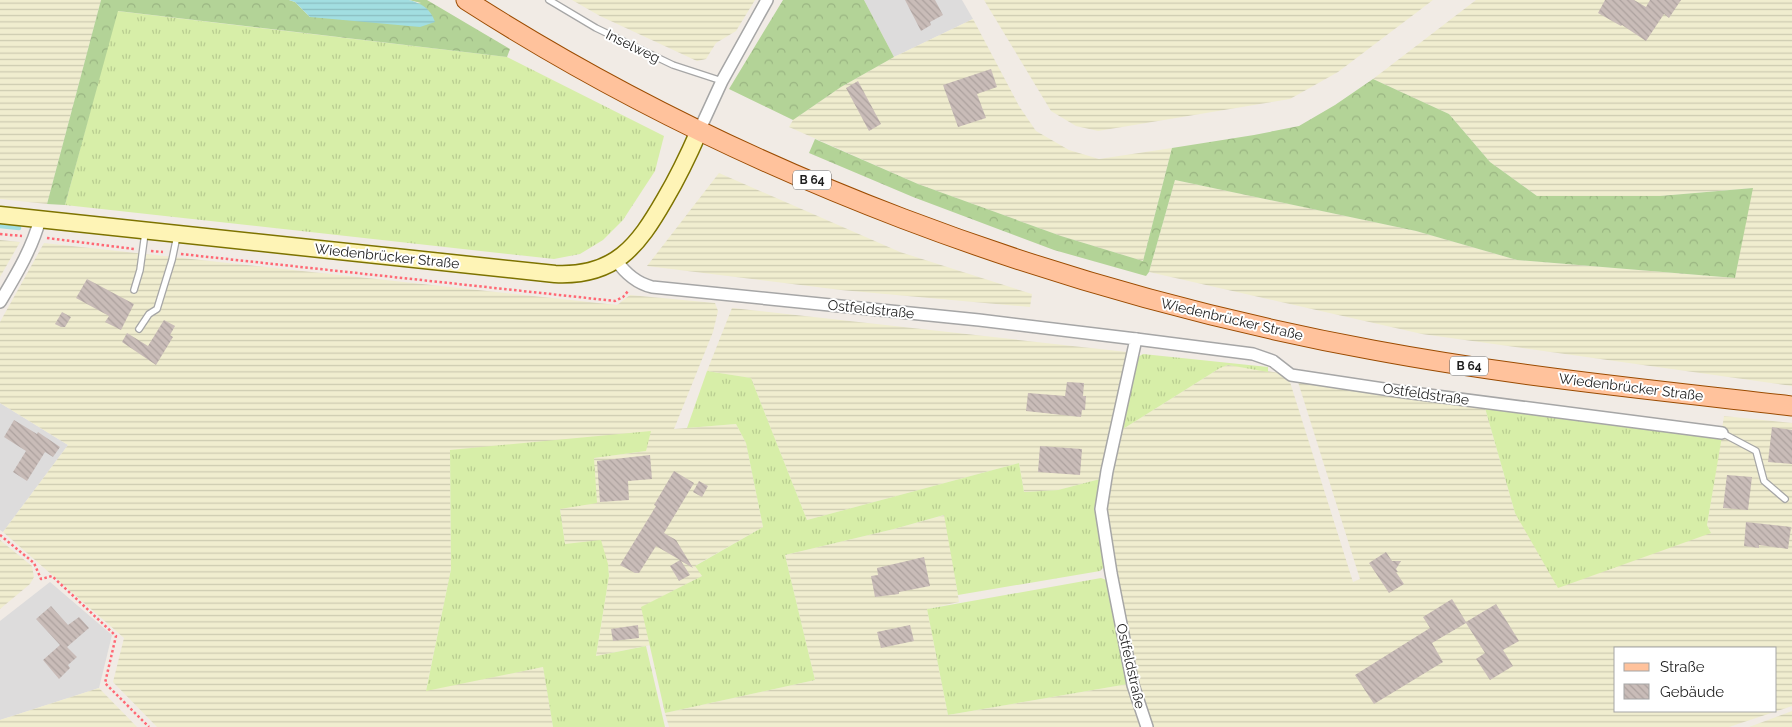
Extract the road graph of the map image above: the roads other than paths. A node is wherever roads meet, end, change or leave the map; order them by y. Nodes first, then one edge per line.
1 (466, 0) edge
2 (549, 0) edge
3 (767, 0) edge
4 (722, 81) junction
5 (699, 130) junction
6 (0, 214) edge
7 (40, 219) junction
8 (146, 229) junction
9 (177, 233) junction
10 (616, 260) junction
11 (134, 290) dead end
12 (0, 302) edge
13 (139, 329) dead end
14 (1136, 339) junction
15 (1792, 406) edge
16 (1722, 433) joint
17 (1785, 499) dead end
18 (1147, 727) edge

1 - 5 main road, Wiedenbrücker Straße / B 64
2 - 4 lane, Inselweg
3 - 4 street
4 - 5 street
5 - 10 main road, Wiedenbrücker Straße
5 - 15 main road, Wiedenbrücker Straße / B 64
6 - 7 main road, Wiedenbrücker Straße
7 - 8 main road, Wiedenbrücker Straße
7 - 12 street
8 - 9 main road, Wiedenbrücker Straße
8 - 11 lane
9 - 10 main road, Wiedenbrücker Straße
9 - 13 lane
10 - 14 street, Ostfeldstraße
14 - 16 street, Ostfeldstraße
14 - 18 street, Ostfeldstraße
16 - 17 lane

